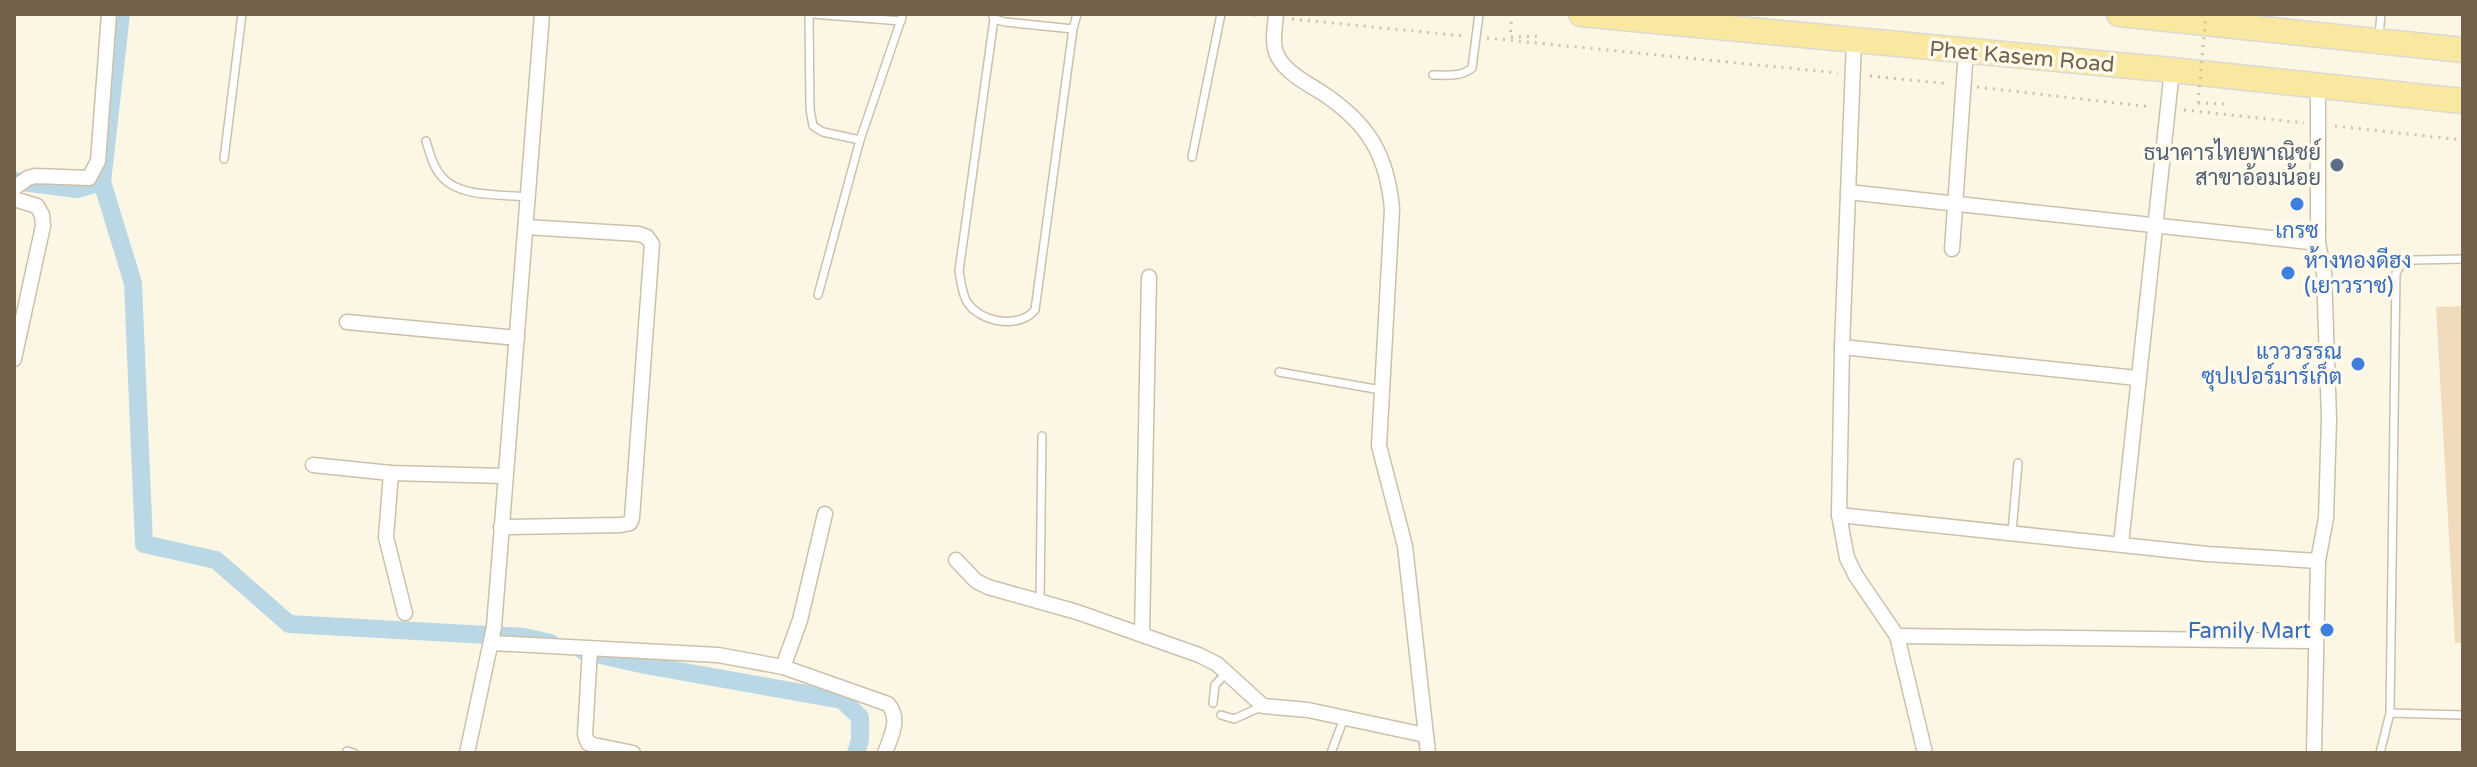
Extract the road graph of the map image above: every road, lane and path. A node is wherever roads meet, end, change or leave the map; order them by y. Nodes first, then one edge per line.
1 (109, 14) edge
2 (242, 14) edge
3 (542, 14) edge
4 (810, 14) edge
5 (1077, 14) edge
6 (1221, 14) edge
7 (1276, 14) edge
8 (1479, 14) edge
9 (1512, 14) edge
10 (1581, 14) edge
11 (2119, 14) edge
12 (2206, 14) edge
13 (2381, 14) edge
14 (993, 16) edge
15 (902, 17) edge
16 (1073, 29) junction
17 (1541, 36) dead end
18 (1854, 40) junction
19 (2378, 41) junction
20 (1966, 50) junction
21 (2463, 50) edge
22 (2172, 70) junction
23 (1433, 75) dead end
24 (2318, 87) junction
25 (2463, 101) edge
26 (2225, 104) dead end
27 (860, 140) junction
28 (426, 141) dead end
29 (1192, 157) dead end
30 (224, 159) dead end
31 (26, 175) edge
32 (14, 188) edge
33 (1848, 192) junction
34 (528, 197) junction
35 (14, 199) edge
36 (1955, 202) junction
37 (2154, 225) junction
38 (526, 227) junction
39 (2318, 243) junction
40 (1952, 249) dead end
41 (2463, 259) edge
42 (1149, 277) dead end
43 (818, 295) dead end
44 (347, 322) dead end
45 (517, 338) junction
46 (1842, 347) junction
47 (14, 359) edge
48 (1279, 372) dead end
49 (2137, 378) junction
50 (1381, 390) junction
51 (1042, 436) dead end
52 (2018, 463) dead end
53 (313, 465) dead end
54 (391, 473) junction
55 (505, 476) junction
56 (825, 514) dead end
57 (1839, 515) junction
58 (501, 527) junction
59 (2012, 532) junction
60 (2121, 544) junction
61 (956, 560) dead end
62 (2318, 561) junction
63 (1040, 602) junction
64 (405, 613) dead end
65 (1142, 634) junction
66 (1897, 636) junction
67 (493, 638) junction
68 (2314, 641) junction
69 (590, 649) junction
70 (783, 667) junction
71 (1226, 673) junction
72 (1213, 703) dead end
73 (1263, 706) junction
74 (2390, 713) junction
75 (1221, 715) dead end
76 (2463, 715) edge
77 (1344, 718) junction
78 (1425, 735) junction
79 (467, 753) edge
80 (633, 753) edge
81 (885, 753) edge
82 (1331, 753) edge
83 (1428, 753) edge
84 (1925, 753) edge
85 (2314, 753) edge
86 (2380, 753) edge

1 - 31 street
2 - 30 lane
3 - 34 street
4 - 15 lane
4 - 27 lane
5 - 16 lane
6 - 29 lane
7 - 50 street
8 - 23 lane
9 - 17 path
10 - 18 main road, Phet Kasem Road
11 - 19 main road
12 - 26 path, bridge
13 - 19 lane
14 - 16 lane
14 - 16 lane
15 - 27 lane
18 - 20 main road, Phet Kasem Road
18 - 33 street
19 - 21 main road
20 - 22 main road, Phet Kasem Road
20 - 36 street
22 - 24 main road, Phet Kasem Road
22 - 37 street
24 - 25 main road, Phet Kasem Road
24 - 39 street
27 - 43 lane
28 - 34 lane
31 - 32 street
33 - 36 street
33 - 46 street
34 - 38 street
35 - 47 street
36 - 37 street
36 - 40 street
37 - 39 street
37 - 49 street
38 - 45 street
38 - 58 street
39 - 62 street
41 - 74 lane
42 - 65 street
44 - 45 street
45 - 55 street
46 - 49 street
46 - 57 street
48 - 50 lane
49 - 60 street
50 - 78 street
51 - 63 lane
52 - 59 lane
53 - 54 street
54 - 55 street
54 - 64 street
55 - 58 street
56 - 70 street
57 - 59 street
57 - 66 street
58 - 67 street
59 - 60 street
60 - 62 street
61 - 63 street
62 - 68 street
63 - 65 street
65 - 71 street
66 - 68 street
66 - 84 street
67 - 69 street
67 - 79 street
68 - 85 street
69 - 70 street
69 - 80 street
70 - 81 street
71 - 72 lane
71 - 73 street
73 - 75 lane
73 - 77 street
74 - 76 lane
74 - 86 lane
77 - 78 street
77 - 82 lane
78 - 83 street

